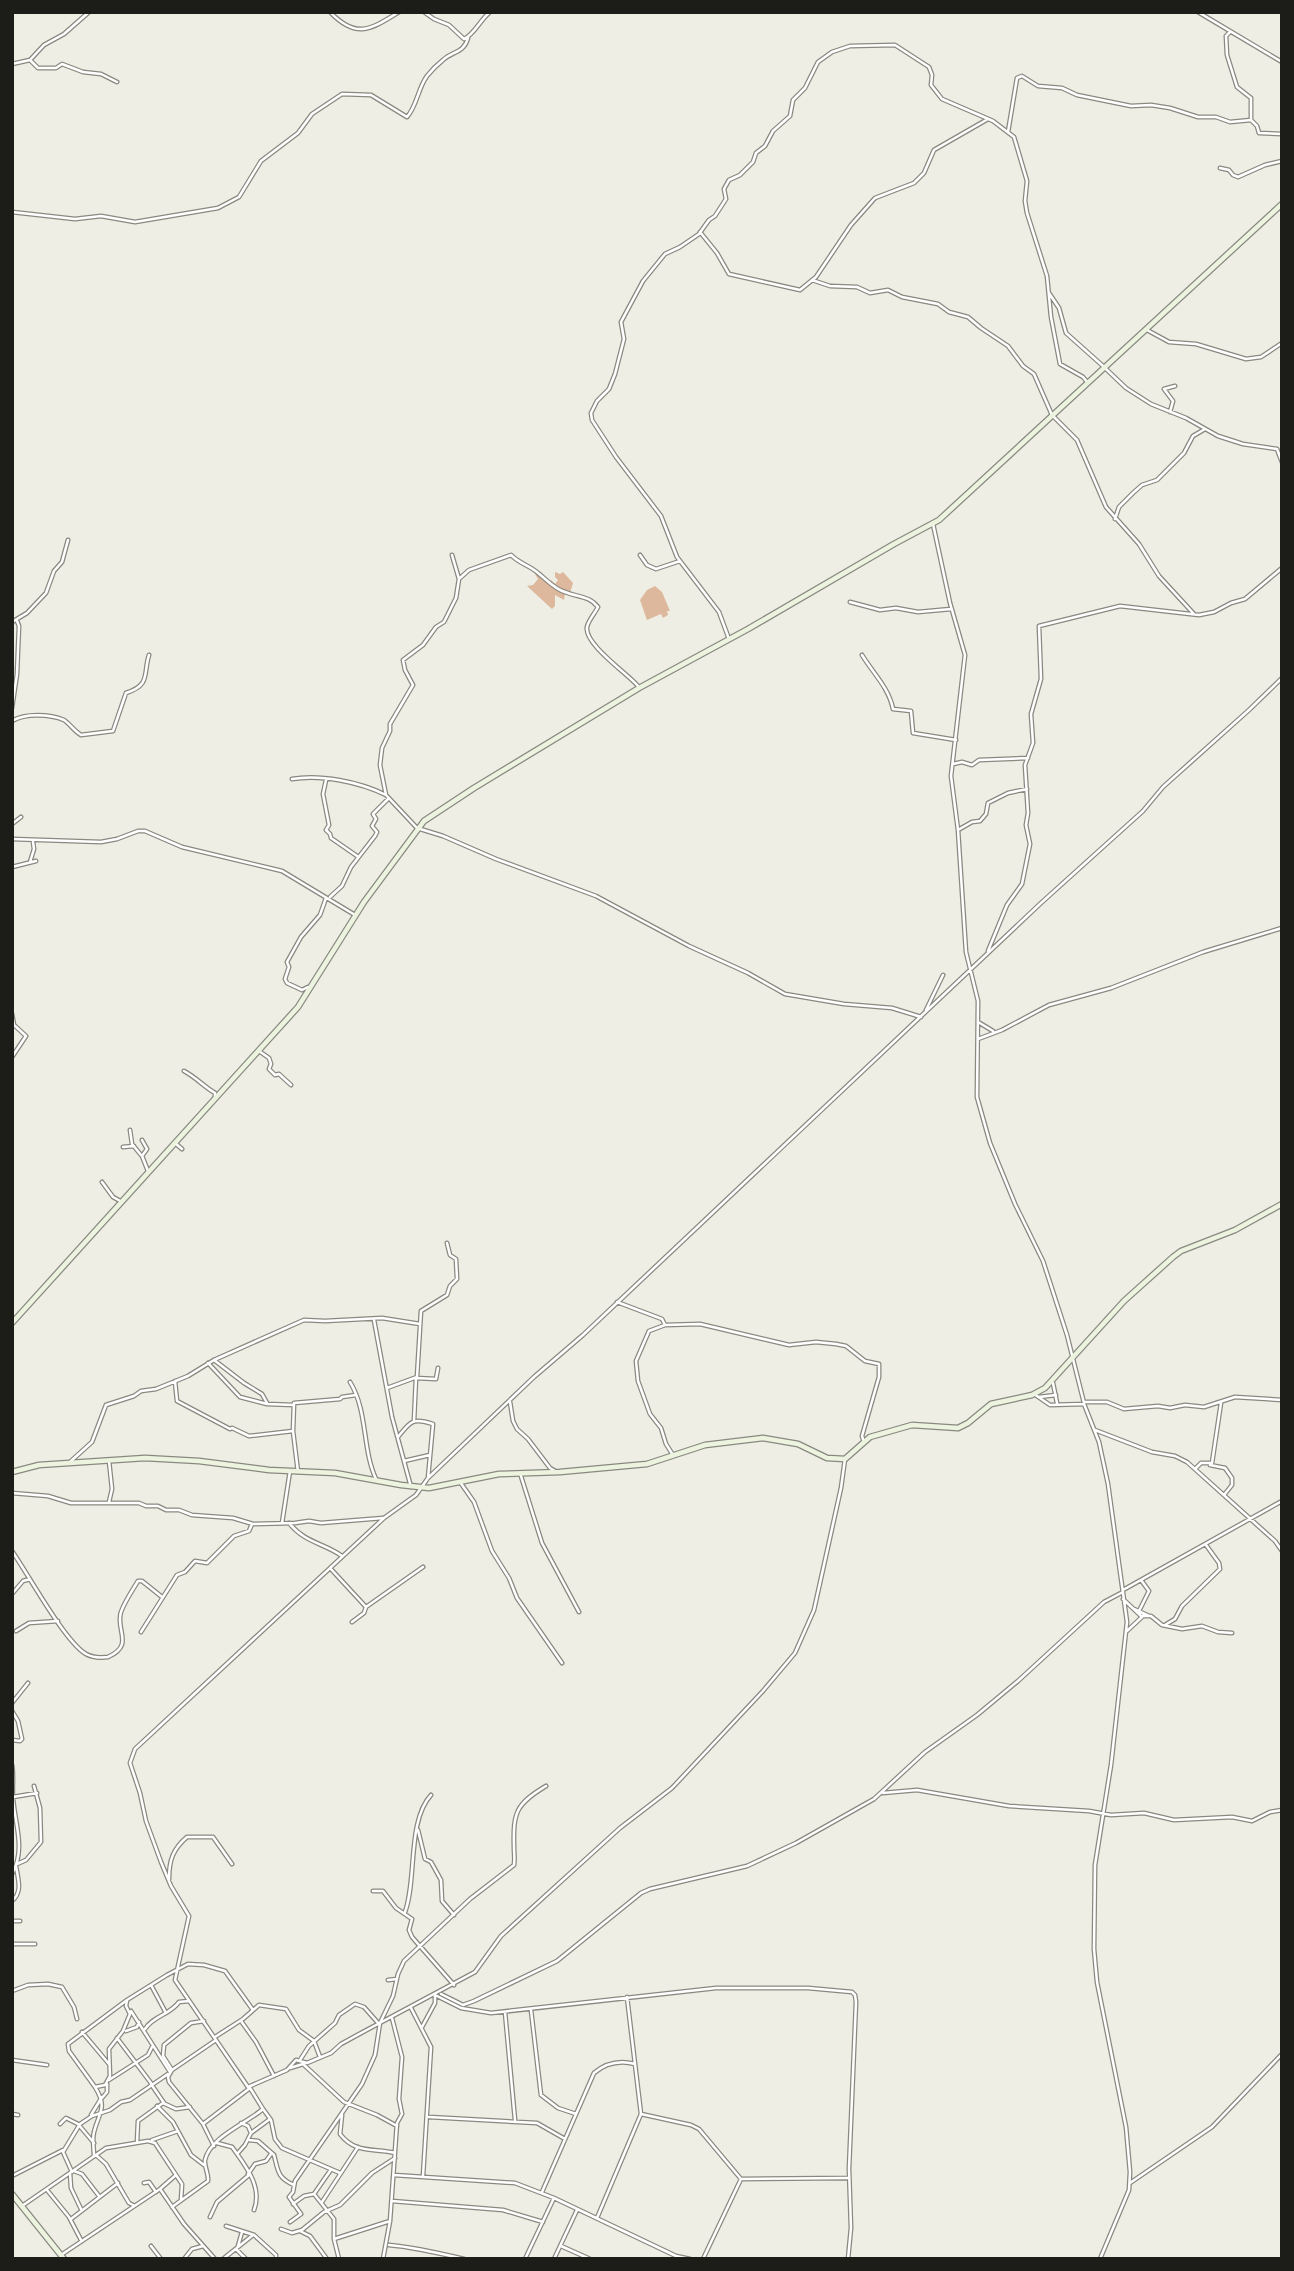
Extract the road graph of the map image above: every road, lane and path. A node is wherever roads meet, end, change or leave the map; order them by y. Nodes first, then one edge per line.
1 (89, 12) edge
2 (330, 12) edge
3 (399, 12) edge
4 (424, 12) edge
5 (490, 12) edge
6 (1198, 12) edge
7 (1230, 32) junction
8 (468, 38) junction
9 (30, 60) junction
10 (1282, 62) edge
11 (12, 64) edge
12 (117, 82) dead end
13 (988, 119) junction
14 (1251, 120) junction
15 (1008, 132) junction
16 (1282, 134) edge
17 (1282, 161) edge
18 (1220, 168) dead end
19 (1282, 204) edge
20 (12, 212) edge
21 (700, 232) junction
22 (812, 280) junction
23 (1049, 293) junction
24 (1147, 330) junction
25 (1282, 342) edge
26 (1104, 368) junction
27 (1088, 383) junction
28 (1175, 386) dead end
29 (1170, 412) junction
30 (1052, 415) junction
31 (1205, 429) junction
32 (1279, 449) edge
33 (1282, 462) edge
34 (1115, 519) junction
35 (933, 524) junction
36 (68, 540) dead end
37 (452, 555) dead end
38 (639, 555) dead end
39 (679, 559) junction
40 (1282, 568) edge
41 (457, 570) junction
42 (467, 572) junction
43 (459, 579) junction
44 (850, 602) dead end
45 (951, 609) junction
46 (1195, 614) junction
47 (14, 622) edge
48 (729, 639) junction
49 (149, 655) dead end
50 (862, 655) dead end
51 (1282, 678) edge
52 (639, 688) junction
53 (12, 708) edge
54 (12, 721) edge
55 (956, 740) junction
56 (1028, 758) junction
57 (1019, 759) junction
58 (953, 764) junction
59 (1025, 765) junction
60 (292, 779) dead end
61 (326, 780) junction
62 (1027, 789) junction
63 (388, 797) junction
64 (21, 817) dead end
65 (12, 824) edge
66 (417, 828) junction
67 (958, 830) junction
68 (12, 839) edge
69 (33, 842) junction
70 (358, 857) junction
71 (36, 861) dead end
72 (30, 862) junction
73 (12, 866) edge
74 (328, 897) junction
75 (355, 915) junction
76 (1282, 928) edge
77 (987, 954) junction
78 (971, 970) junction
79 (943, 975) dead end
80 (311, 985) junction
81 (924, 1013) junction
82 (12, 1014) edge
83 (920, 1017) junction
84 (978, 1022) junction
85 (994, 1032) junction
86 (978, 1039) junction
87 (259, 1051) junction
88 (12, 1057) edge
89 (184, 1071) dead end
90 (291, 1085) dead end
91 (215, 1097) junction
92 (130, 1130) dead end
93 (142, 1140) dead end
94 (175, 1143) junction
95 (134, 1146) junction
96 (123, 1147) dead end
97 (182, 1149) dead end
98 (142, 1155) junction
99 (148, 1172) junction
100 (102, 1182) dead end
101 (121, 1202) junction
102 (1282, 1204) edge
103 (447, 1243) dead end
104 (617, 1302) junction
105 (374, 1318) junction
106 (12, 1323) edge
107 (420, 1324) junction
108 (665, 1325) junction
109 (1073, 1357) junction
110 (214, 1360) junction
111 (208, 1363) junction
112 (438, 1368) dead end
113 (416, 1378) junction
114 (174, 1381) junction
115 (350, 1382) dead end
116 (1052, 1383) junction
117 (387, 1388) junction
118 (356, 1395) junction
119 (1035, 1395) junction
120 (1056, 1395) junction
121 (1282, 1400) edge
122 (510, 1402) junction
123 (1084, 1403) junction
124 (1220, 1403) junction
125 (267, 1404) junction
126 (1057, 1404) junction
127 (294, 1405) junction
128 (414, 1421) junction
129 (1094, 1430) junction
130 (293, 1431) junction
131 (398, 1437) junction
132 (864, 1442) junction
133 (430, 1455) junction
134 (674, 1456) junction
135 (845, 1459) junction
136 (108, 1461) junction
137 (404, 1461) junction
138 (66, 1464) junction
139 (1210, 1465) junction
140 (1195, 1469) junction
141 (290, 1471) junction
142 (12, 1472) edge
143 (298, 1472) junction
144 (558, 1472) junction
145 (520, 1473) junction
146 (428, 1478) junction
147 (376, 1480) junction
148 (460, 1482) junction
149 (411, 1487) junction
150 (420, 1487) junction
151 (12, 1493) edge
152 (1224, 1495) junction
153 (1282, 1501) edge
154 (109, 1503) junction
155 (384, 1518) junction
156 (1250, 1520) junction
157 (282, 1523) junction
158 (289, 1523) junction
159 (252, 1524) junction
160 (1206, 1545) junction
161 (1282, 1551) edge
162 (12, 1553) edge
163 (342, 1557) junction
164 (423, 1567) dead end
165 (330, 1568) junction
166 (30, 1579) junction
167 (1141, 1580) junction
168 (1123, 1591) junction
169 (12, 1594) edge
170 (162, 1597) junction
171 (1123, 1598) junction
172 (366, 1607) junction
173 (1133, 1609) junction
174 (1139, 1611) junction
175 (579, 1612) dead end
176 (1142, 1616) junction
177 (1149, 1616) junction
178 (58, 1621) junction
179 (352, 1622) dead end
180 (1164, 1626) junction
181 (16, 1631) dead end
182 (141, 1632) dead end
183 (1127, 1632) junction
184 (1232, 1633) dead end
185 (562, 1663) dead end
186 (28, 1683) dead end
187 (12, 1703) edge
188 (12, 1711) edge
189 (12, 1740) edge
190 (12, 1765) edge
191 (13, 1774) edge
192 (34, 1786) dead end
193 (546, 1786) dead end
194 (37, 1793) junction
195 (883, 1793) junction
196 (431, 1795) dead end
197 (13, 1797) edge
198 (13, 1803) edge
199 (1282, 1810) edge
200 (1103, 1813) junction
201 (417, 1830) junction
202 (232, 1864) dead end
203 (17, 1865) junction
204 (12, 1874) edge
205 (169, 1882) junction
206 (373, 1891) dead end
207 (12, 1901) edge
208 (405, 1913) junction
209 (454, 1915) junction
210 (12, 1921) edge
211 (20, 1921) dead end
212 (12, 1944) edge
213 (35, 1944) dead end
214 (420, 1947) junction
215 (175, 1972) junction
216 (397, 1979) junction
217 (388, 1980) dead end
218 (150, 1985) junction
219 (454, 1985) junction
220 (12, 1991) edge
221 (439, 1993) junction
222 (435, 1995) junction
223 (626, 1997) junction
224 (127, 2000) junction
225 (190, 2001) junction
226 (411, 2008) junction
227 (530, 2009) junction
228 (128, 2010) junction
229 (253, 2010) junction
230 (505, 2012) junction
231 (166, 2013) junction
232 (392, 2018) junction
233 (77, 2019) dead end
234 (204, 2021) junction
235 (241, 2021) junction
236 (139, 2022) junction
237 (380, 2024) junction
238 (422, 2027) junction
239 (144, 2030) junction
240 (123, 2031) junction
241 (82, 2032) junction
242 (117, 2038) junction
243 (216, 2039) junction
244 (314, 2041) junction
245 (152, 2043) junction
246 (1282, 2054) edge
247 (320, 2058) junction
248 (12, 2060) edge
249 (299, 2060) junction
250 (134, 2062) junction
251 (305, 2063) junction
252 (635, 2064) junction
253 (47, 2065) dead end
254 (110, 2066) junction
255 (290, 2068) junction
256 (170, 2072) junction
257 (274, 2076) junction
258 (108, 2082) junction
259 (151, 2084) junction
260 (96, 2087) junction
261 (250, 2088) junction
262 (102, 2098) junction
263 (164, 2103) junction
264 (348, 2104) junction
265 (157, 2106) junction
266 (190, 2107) junction
267 (263, 2109) junction
268 (110, 2110) junction
269 (342, 2113) junction
270 (12, 2114) edge
271 (101, 2114) junction
272 (576, 2114) junction
273 (641, 2114) junction
274 (18, 2115) dead end
275 (90, 2117) junction
276 (428, 2117) junction
277 (270, 2119) junction
278 (515, 2120) junction
279 (241, 2123) junction
280 (60, 2124) dead end
281 (98, 2124) junction
282 (203, 2124) junction
283 (79, 2125) junction
284 (397, 2126) junction
285 (178, 2131) junction
286 (251, 2137) junction
287 (565, 2138) junction
288 (148, 2141) junction
289 (94, 2143) junction
290 (138, 2143) junction
291 (216, 2144) junction
292 (358, 2147) junction
293 (63, 2150) junction
294 (272, 2153) junction
295 (395, 2153) junction
296 (95, 2155) junction
297 (237, 2155) junction
298 (206, 2156) junction
299 (197, 2158) junction
300 (311, 2158) junction
301 (395, 2158) junction
302 (205, 2166) junction
303 (331, 2170) junction
304 (72, 2172) junction
305 (340, 2172) junction
306 (249, 2174) junction
307 (176, 2175) junction
308 (394, 2175) junction
309 (12, 2176) edge
310 (423, 2176) junction
311 (849, 2178) junction
312 (741, 2179) junction
313 (118, 2183) junction
314 (144, 2183) dead end
315 (1130, 2183) junction
316 (294, 2185) junction
317 (160, 2189) junction
318 (47, 2190) junction
319 (156, 2192) junction
320 (542, 2192) junction
321 (12, 2194) edge
322 (314, 2194) junction
323 (99, 2196) junction
324 (554, 2198) junction
325 (180, 2201) junction
326 (392, 2201) junction
327 (322, 2202) junction
328 (293, 2204) junction
329 (133, 2205) junction
330 (22, 2206) junction
331 (172, 2207) junction
332 (82, 2210) junction
333 (254, 2210) dead end
334 (328, 2210) junction
335 (577, 2210) junction
336 (210, 2217) dead end
337 (597, 2218) junction
338 (70, 2220) junction
339 (390, 2221) junction
340 (290, 2222) dead end
341 (543, 2222) junction
342 (226, 2226) dead end
343 (281, 2229) dead end
344 (300, 2231) junction
345 (242, 2232) junction
346 (254, 2235) junction
347 (334, 2239) junction
348 (81, 2240) junction
349 (387, 2245) junction
350 (561, 2245) junction
351 (151, 2246) dead end
352 (203, 2246) junction
353 (236, 2248) junction
354 (62, 2257) edge
355 (187, 2258) edge
356 (160, 2259) edge
357 (215, 2259) edge
358 (223, 2259) edge
359 (246, 2259) edge
360 (276, 2259) edge
361 (327, 2259) edge
362 (339, 2259) edge
363 (383, 2259) edge
364 (464, 2259) edge
365 (524, 2259) edge
366 (554, 2259) edge
367 (590, 2259) edge
368 (690, 2259) edge
369 (704, 2259) edge
370 (848, 2259) edge
371 (1100, 2259) edge

1 - 9 street
2 - 3 street
4 - 8 street
5 - 8 street
6 - 7 street
7 - 10 street
7 - 14 street
8 - 20 street
9 - 11 street
9 - 12 street
13 - 15 street
13 - 21 street
13 - 22 street
14 - 15 street
14 - 16 street
15 - 23 street
17 - 18 street
19 - 24 main road
21 - 22 street
21 - 39 street
22 - 30 street
23 - 26 street
23 - 27 street
24 - 25 street
24 - 26 main road
26 - 27 main road
26 - 29 street
27 - 30 main road
28 - 29 street
29 - 31 street
30 - 34 street
30 - 35 main road
31 - 32 street
31 - 34 street
32 - 33 street
34 - 46 street
35 - 45 street
35 - 48 main road
36 - 47 street
37 - 41 street
38 - 39 street
39 - 48 street
40 - 46 street
41 - 42 street
41 - 43 street
42 - 43 street
42 - 52 street
43 - 63 street
44 - 45 street
45 - 55 street
46 - 56 street
47 - 53 street
48 - 52 main road
49 - 54 street
50 - 55 street
51 - 77 street
52 - 66 main road
55 - 58 street
56 - 57 street
56 - 59 street
57 - 58 street
57 - 59 street
58 - 67 street
59 - 62 street
60 - 61 street
61 - 63 street
61 - 70 street
62 - 67 street
62 - 77 street
63 - 66 street
63 - 70 street
64 - 65 street
66 - 75 main road
66 - 83 street
67 - 78 street
68 - 69 street
69 - 72 street
69 - 74 street
70 - 74 street
71 - 72 street
72 - 73 street
74 - 75 street
74 - 80 street
75 - 80 main road
76 - 85 street
77 - 78 street
78 - 81 street
78 - 84 street
79 - 81 street
80 - 87 main road
81 - 83 street
82 - 88 street
83 - 104 street
84 - 85 street
84 - 86 street
85 - 86 street
86 - 109 street
87 - 90 street
87 - 91 main road
89 - 91 street
91 - 94 main road
92 - 95 street
93 - 98 street
94 - 97 street
94 - 99 main road
95 - 96 street
95 - 98 street
98 - 99 street
99 - 101 main road
100 - 101 street
101 - 106 main road
102 - 109 main road
103 - 107 street
104 - 108 street
104 - 122 street
105 - 107 street
105 - 110 street
105 - 117 street
107 - 113 street
108 - 132 street
108 - 134 street
109 - 116 main road
109 - 123 street
110 - 111 street
110 - 125 street
111 - 114 street
111 - 125 street
112 - 113 street
113 - 117 street
113 - 128 street
114 - 130 street
114 - 138 street
115 - 118 street
116 - 119 main road
116 - 120 street
117 - 131 street
118 - 127 street
118 - 147 street
119 - 120 street
119 - 126 street
119 - 132 main road
120 - 126 street
121 - 124 street
122 - 144 street
122 - 146 street
123 - 124 street
123 - 126 street
123 - 129 street
124 - 139 street
125 - 127 street
127 - 130 street
128 - 131 street
128 - 133 street
129 - 140 street
129 - 168 street
130 - 143 street
131 - 137 street
132 - 135 main road
133 - 137 street
133 - 146 street
134 - 135 main road
134 - 144 main road
135 - 219 street
136 - 138 main road
136 - 141 main road
136 - 154 street
137 - 149 street
138 - 142 main road
139 - 140 street
139 - 152 street
140 - 152 street
141 - 143 main road
141 - 157 street
143 - 147 main road
144 - 145 main road
145 - 148 main road
145 - 175 street
146 - 150 street
147 - 149 main road
148 - 150 main road
148 - 185 street
149 - 150 main road
150 - 155 street
151 - 154 street
152 - 156 street
153 - 156 street
154 - 159 street
155 - 158 street
155 - 163 street
156 - 160 street
156 - 161 street
157 - 158 street
157 - 159 street
158 - 163 street
159 - 170 street
160 - 167 street
160 - 180 street
162 - 166 street
163 - 165 street
164 - 172 street
165 - 172 street
165 - 205 street
166 - 169 street
166 - 178 street
167 - 168 street
167 - 174 street
168 - 171 street
168 - 195 street
170 - 178 street
170 - 182 street
171 - 173 street
171 - 183 street
172 - 179 street
173 - 174 street
173 - 176 street
174 - 177 street
176 - 177 street
176 - 183 street
177 - 180 street
178 - 181 street
180 - 184 street
183 - 200 street
186 - 187 street
188 - 189 street
190 - 191 street
191 - 197 street
192 - 194 street
193 - 209 street
194 - 197 street
194 - 203 street
195 - 200 street
195 - 221 street
196 - 201 street
197 - 198 street
198 - 203 street
199 - 200 street
200 - 315 street
201 - 208 street
201 - 209 street
202 - 205 street
203 - 204 street
203 - 207 street
205 - 215 street
206 - 208 street
208 - 214 street
209 - 214 street
210 - 211 street
212 - 213 street
214 - 216 street
214 - 219 street
215 - 218 street
215 - 225 street
215 - 229 street
216 - 217 street
216 - 237 street
218 - 224 street
218 - 231 street
219 - 221 street
220 - 233 street
221 - 222 street
222 - 226 street
222 - 230 street
222 - 238 street
223 - 227 street
223 - 252 street
223 - 311 street
224 - 228 street
224 - 241 street
225 - 231 street
225 - 234 street
226 - 232 street
226 - 238 street
227 - 230 street
227 - 272 street
228 - 236 street
228 - 240 street
229 - 235 street
229 - 244 street
230 - 278 street
231 - 239 street
232 - 237 street
232 - 284 street
234 - 243 street
234 - 256 street
235 - 243 street
235 - 257 street
236 - 239 street
236 - 240 street
237 - 244 street
237 - 247 street
237 - 264 street
238 - 276 street
239 - 245 street
240 - 242 street
241 - 254 street
241 - 260 street
242 - 250 street
242 - 254 street
243 - 256 street
243 - 261 street
244 - 247 street
244 - 249 street
245 - 250 street
245 - 256 street
246 - 315 street
247 - 251 street
248 - 253 street
249 - 251 street
249 - 255 street
250 - 258 street
250 - 259 street
251 - 255 street
251 - 264 street
252 - 272 street
252 - 273 street
254 - 258 street
255 - 257 street
256 - 259 street
256 - 266 street
257 - 261 street
258 - 260 street
258 - 262 street
259 - 263 street
259 - 268 street
260 - 262 street
261 - 267 street
261 - 282 street
262 - 271 street
262 - 275 street
263 - 265 street
263 - 266 street
264 - 269 street
264 - 284 street
265 - 285 street
265 - 290 street
266 - 282 street
267 - 277 street
267 - 279 street
268 - 271 street
268 - 281 street
269 - 292 street
269 - 300 street
270 - 274 street
271 - 275 street
271 - 281 street
272 - 287 street
273 - 312 street
273 - 337 street
275 - 283 street
276 - 278 street
276 - 310 street
277 - 286 street
277 - 300 street
278 - 287 street
279 - 286 street
279 - 291 street
280 - 283 street
281 - 289 street
282 - 291 street
283 - 289 street
283 - 293 street
284 - 295 street
285 - 288 street
285 - 299 street
286 - 294 street
286 - 297 street
287 - 320 street
288 - 290 street
288 - 307 street
289 - 296 street
290 - 296 street
291 - 297 street
291 - 298 street
292 - 295 street
292 - 305 street
293 - 304 street
293 - 309 street
294 - 306 street
294 - 316 street
295 - 301 street
296 - 304 street
296 - 313 street
297 - 306 street
298 - 299 street
298 - 302 street
299 - 302 street
300 - 303 street
300 - 316 street
301 - 308 street
301 - 334 street
302 - 325 street
303 - 305 street
303 - 322 street
304 - 318 street
304 - 323 street
304 - 332 street
305 - 327 street
306 - 333 street
306 - 336 street
307 - 317 street
307 - 325 street
308 - 310 street
308 - 326 street
310 - 320 street
311 - 312 street
311 - 370 street
312 - 369 street
313 - 323 street
313 - 329 street
314 - 319 street
315 - 371 street
316 - 328 street
317 - 319 street
317 - 331 street
318 - 330 street
318 - 338 street
319 - 329 street
320 - 324 street
321 - 330 main road
322 - 327 street
322 - 328 street
323 - 332 street
324 - 335 street
324 - 341 street
325 - 331 street
326 - 339 street
326 - 341 street
327 - 334 street
328 - 340 street
329 - 348 street
330 - 354 main road
331 - 352 street
332 - 338 street
334 - 344 street
334 - 347 street
335 - 337 street
335 - 350 street
337 - 368 street
338 - 348 street
339 - 347 street
339 - 349 street
341 - 365 street
342 - 345 street
343 - 344 street
344 - 361 street
345 - 346 street
345 - 353 street
346 - 353 street
346 - 360 street
347 - 362 street
348 - 354 street
349 - 363 street
349 - 364 street
350 - 366 street
350 - 367 street
351 - 356 street
352 - 355 street
352 - 357 street
353 - 358 street
353 - 359 street

